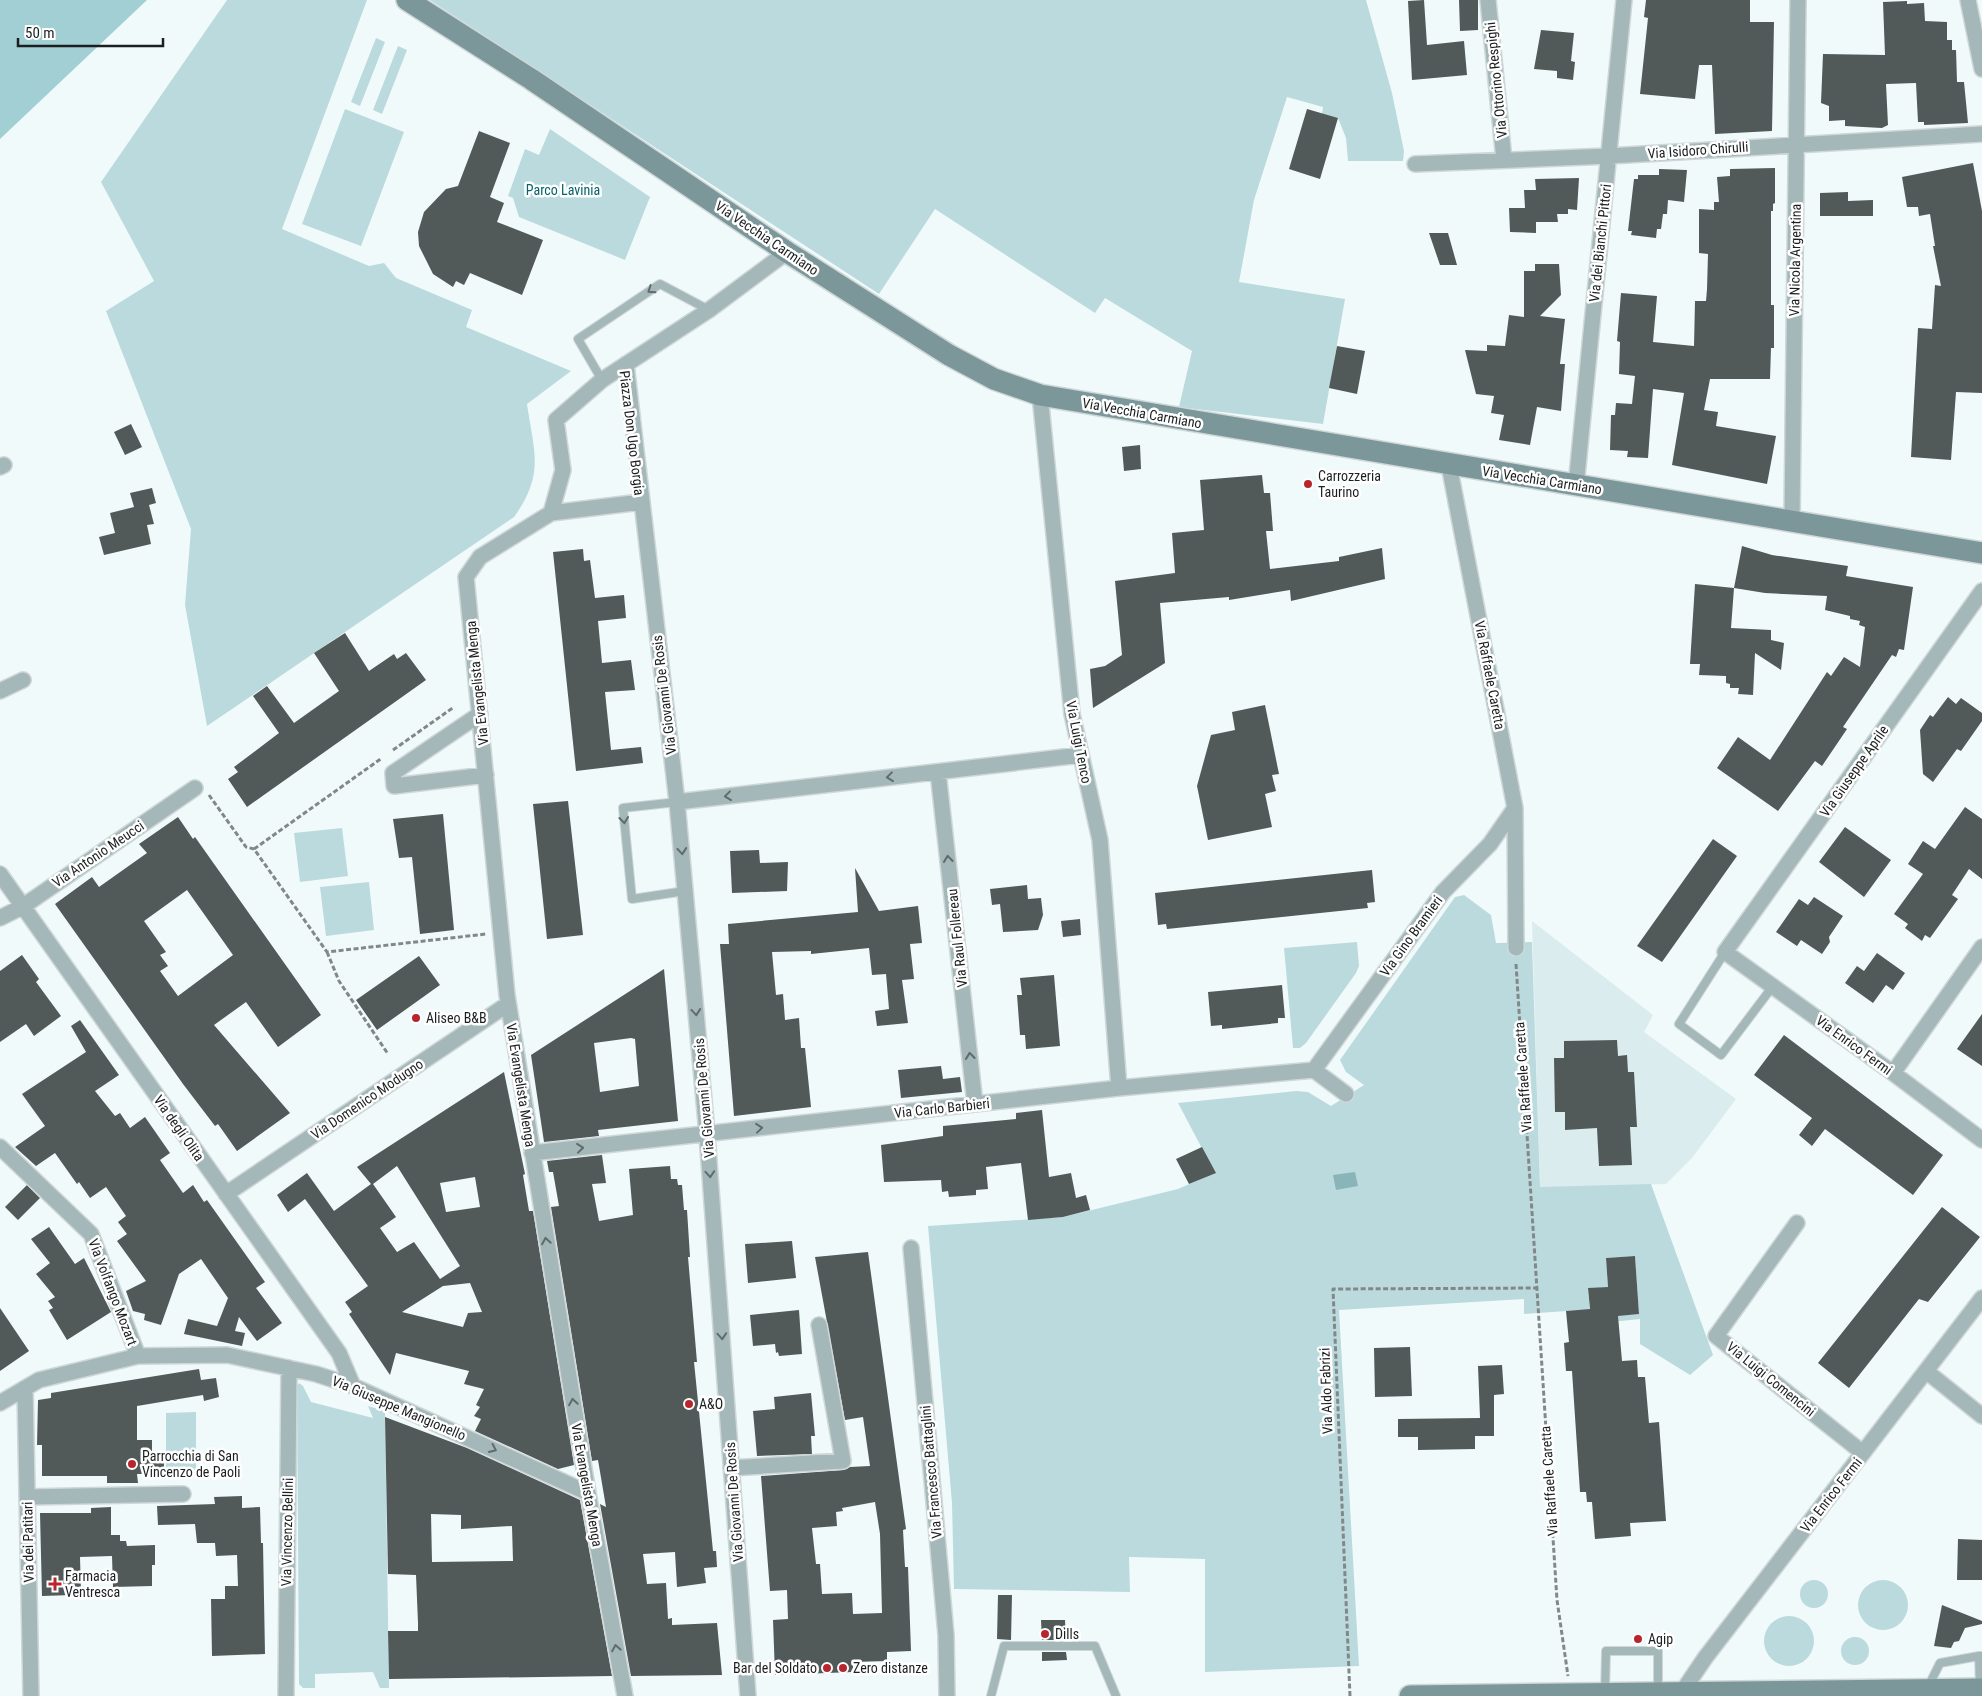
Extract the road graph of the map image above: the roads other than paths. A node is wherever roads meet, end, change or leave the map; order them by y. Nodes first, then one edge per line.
1 (407, 0) edge
2 (1488, 0) edge
3 (1624, 0) edge
4 (1798, 0) edge
5 (1968, 0) edge
6 (1982, 69) edge
7 (1982, 134) edge
8 (1797, 144) junction
9 (1609, 156) junction
10 (1504, 160) junction
11 (1415, 164) dead end
12 (787, 252) junction
13 (709, 310) junction
14 (626, 364) junction
15 (602, 380) junction
16 (1040, 395) junction
17 (1449, 465) junction
18 (1576, 486) junction
19 (641, 502) junction
20 (551, 513) junction
21 (1792, 520) junction
22 (1982, 553) edge
23 (1982, 591) edge
24 (23, 680) dead end
25 (0, 691) edge
26 (480, 714) junction
27 (1081, 755) junction
28 (938, 772) junction
29 (486, 775) junction
30 (195, 788) road end
31 (677, 802) junction
32 (1515, 808) junction
33 (0, 874) edge
34 (685, 891) junction
35 (0, 904) edge
36 (22, 907) junction
37 (0, 918) edge
38 (1982, 947) edge
39 (1516, 948) road end
40 (1725, 952) junction
41 (1773, 986) junction
42 (508, 1004) junction
43 (1314, 1070) junction
44 (1893, 1073) junction
45 (1119, 1088) junction
46 (1346, 1094) dead end
47 (975, 1104) junction
48 (707, 1134) junction
49 (1982, 1140) edge
50 (0, 1148) edge
51 (532, 1153) junction
52 (226, 1194) junction
53 (1797, 1223) dead end
54 (911, 1248) dead end
55 (1982, 1298) edge
56 (819, 1326) dead end
57 (138, 1356) junction
58 (289, 1368) junction
59 (1926, 1371) junction
60 (354, 1386) junction
61 (25, 1388) junction
62 (0, 1403) edge
63 (1982, 1416) edge
64 (1863, 1453) junction
65 (731, 1468) junction
66 (588, 1493) junction
67 (183, 1494) dead end
68 (27, 1496) junction
69 (1980, 1656) edge
70 (1981, 1689) edge
71 (1927, 1690) junction
72 (1682, 1692) junction
73 (1605, 1693) junction
74 (1658, 1693) junction
75 (31, 1696) edge
76 (286, 1696) edge
77 (625, 1696) edge
78 (748, 1696) edge
79 (947, 1696) edge
80 (991, 1696) edge
81 (1116, 1696) edge
82 (1410, 1696) edge

1 - 12 street, Via Vecchia Carmiano
2 - 10 street, Via Ottorino Respighi
3 - 9 street, Via dei Bianchi Pittori
4 - 8 street, Via Nicola Argentina
5 - 6 street
7 - 8 street, Via Isidoro Chirulli
8 - 9 street, Via Isidoro Chirulli
8 - 21 street, Via Nicola Argentina
9 - 10 street, Via Isidoro Chirulli
9 - 18 street, Via dei Bianchi Pittori
10 - 11 street, Via Isidoro Chirulli
12 - 13 street
12 - 16 street, Via Vecchia Carmiano
13 - 14 street
13 -> 15 lane
14 - 15 street, Piazza Don Ugo Borgia
14 - 19 street, Piazza Don Ugo Borgia
15 - 20 street, Piazza Don Ugo Borgia
16 - 17 street, Via Vecchia Carmiano
16 - 27 street, Via Luigi Tenco
17 - 18 street, Via Vecchia Carmiano
17 - 32 street, Via Raffaele Caretta
18 - 21 street, Via Vecchia Carmiano
19 - 20 street, Piazza Don Ugo Borgia
19 - 31 street, Via Giovanni De Rosis
20 - 26 street, Via Evangelista Menga
21 - 22 street, Via Vecchia Carmiano
23 - 40 street, Via Giuseppe Aprile
24 - 25 street
26 - 29 street, Via Evangelista Menga
26 - 29 street
27 - 28 street
27 - 45 street, Via Luigi Tenco
28 -> 31 street
47 -> 28 street, Via Raul Follereau
29 - 42 street, Via Evangelista Menga
30 - 36 street, Via Antonio Meucci
31 -> 34 street, Via Giovanni De Rosis
31 -> 34 lane
32 - 39 street, Via Raffaele Caretta
32 - 43 street, Via Gino Bramieri
33 - 36 street, Via degli Olita
34 -> 48 street, Via Giovanni De Rosis
35 - 36 street
36 - 37 street, Via Antonio Meucci
36 - 52 street, Via degli Olita
38 - 44 street
40 - 41 street, Via Enrico Fermi
40 - 41 lane
41 - 44 street, Via Enrico Fermi
42 - 51 street, Via Evangelista Menga
42 - 52 street, Via Domenico Modugno
43 - 45 street, Via Carlo Barbieri
43 - 46 street
44 - 49 street, Via Enrico Fermi
45 - 47 street, Via Carlo Barbieri
48 -> 47 street, Via Carlo Barbieri
51 -> 48 street, Via Carlo Barbieri
48 -> 65 street, Via Giovanni De Rosis
50 - 57 street, Via Volfango Mozart
66 -> 51 street, Via Evangelista Menga
52 - 60 street, Via degli Olita
53 - 64 street, Via Luigi Comencini
54 - 79 street, Via Francesco Battaglini
55 - 59 street, Via Enrico Fermi
56 - 65 street
57 - 58 street, Via Giuseppe Mangionello
57 - 61 street, Via Giuseppe Mangionello
58 - 60 street, Via Giuseppe Mangionello
58 - 76 street, Via Vincenzo Bellini
59 - 63 street
59 - 64 street, Via Enrico Fermi
60 -> 66 street, Via Giuseppe Mangionello
61 - 62 street, Via Giuseppe Mangionello
61 - 68 street, Via dei Patitari
64 - 72 street, Via Enrico Fermi
65 - 78 street, Via Giovanni De Rosis
77 -> 66 street, Via Evangelista Menga
67 - 68 street
68 - 75 street, Via dei Patitari
69 - 70 lane
69 - 71 lane
70 - 71 street
71 - 72 street
72 - 74 street
73 - 74 street
73 - 74 lane
73 - 82 street
80 - 81 lane

